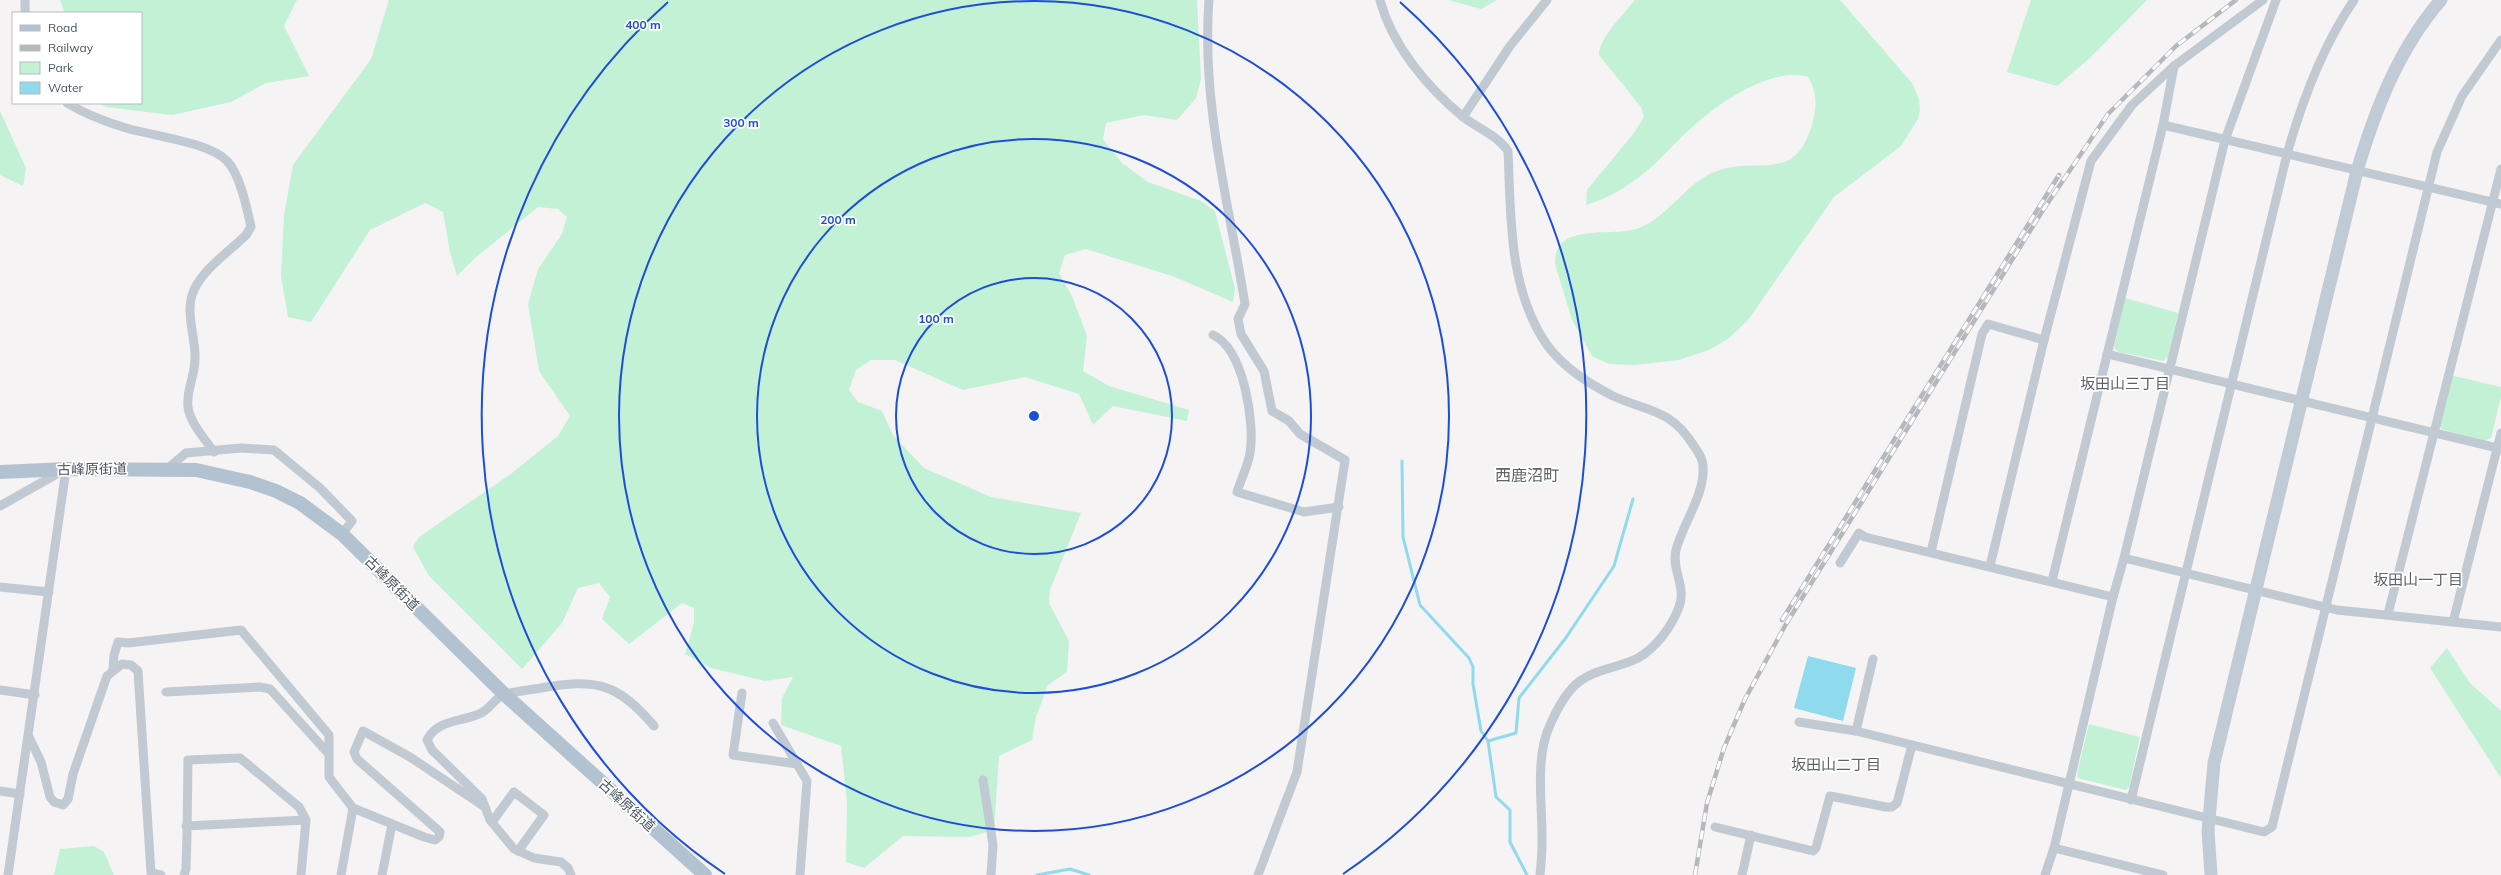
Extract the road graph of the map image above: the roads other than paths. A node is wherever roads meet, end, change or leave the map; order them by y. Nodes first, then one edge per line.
1 (25, 0) edge
2 (1210, 0) edge
3 (1380, 0) edge
4 (1547, 0) edge
5 (2263, 0) edge
6 (2276, 0) edge
7 (2354, 0) edge
8 (2441, 0) edge
9 (25, 12) edge
10 (2501, 40) edge
11 (2174, 66) junction
12 (69, 104) edge
13 (1463, 117) junction
14 (2163, 125) junction
15 (2225, 140) junction
16 (2287, 154) junction
17 (2501, 169) edge
18 (2357, 171) junction
19 (2427, 188) junction
20 (2491, 202) junction
21 (2501, 204) edge
22 (1213, 335) dead end
23 (2044, 340) junction
24 (2107, 354) junction
25 (2169, 368) junction
26 (2231, 384) junction
27 (2302, 400) junction
28 (2371, 417) junction
29 (2434, 433) junction
30 (2501, 433) edge
31 (2499, 449) edge
32 (214, 452) junction
33 (66, 469) junction
34 (167, 469) junction
35 (0, 472) edge
36 (0, 506) edge
37 (1339, 507) junction
38 (342, 534) junction
39 (1931, 552) junction
40 (2124, 558) junction
41 (1840, 563) dead end
42 (1990, 566) junction
43 (2185, 575) junction
44 (2052, 581) junction
45 (0, 587) edge
46 (2255, 591) junction
47 (49, 592) junction
48 (2113, 597) junction
49 (2326, 608) junction
50 (2388, 614) junction
51 (2453, 622) junction
52 (2501, 627) edge
53 (1873, 659) dead end
54 (113, 669) junction
55 (0, 690) edge
56 (166, 692) dead end
57 (742, 693) dead end
58 (504, 694) junction
59 (35, 695) junction
60 (1799, 722) dead end
61 (773, 723) dead end
62 (654, 726) dead end
63 (1856, 731) junction
64 (29, 737) junction
65 (1912, 745) junction
66 (327, 752) junction
67 (797, 764) junction
68 (983, 780) dead end
69 (2068, 784) junction
70 (0, 791) edge
71 (20, 794) junction
72 (2131, 800) junction
73 (485, 807) junction
74 (353, 808) junction
75 (2209, 818) junction
76 (306, 820) junction
77 (492, 822) junction
78 (392, 824) junction
79 (186, 826) junction
80 (1715, 827) dead end
81 (1751, 835) junction
82 (2054, 848) junction
83 (518, 851) junction
84 (8, 875) edge
85 (160, 875) edge
86 (184, 875) edge
87 (301, 875) edge
88 (341, 875) edge
89 (382, 875) edge
90 (571, 875) edge
91 (705, 875) edge
92 (800, 875) edge
93 (991, 875) edge
94 (1258, 875) edge
95 (1540, 875) edge
96 (1742, 875) edge
97 (2045, 875) edge
98 (2163, 875) edge
99 (2212, 875) edge

1 - 9 street
2 - 37 street
3 - 13 street
4 - 13 street
5 - 11 street
6 - 15 street
7 - 16 street
8 - 18 street
10 - 19 street
11 - 14 street
11 - 23 street
12 - 32 street
13 - 95 street
14 - 15 street
14 - 24 street
15 - 16 street
15 - 25 street
16 - 18 street
16 - 26 street
17 - 20 street
18 - 19 street
18 - 27 street
19 - 20 street
19 - 28 street
20 - 21 street
20 - 29 street
22 - 37 street
23 - 39 street
23 - 42 street
24 - 25 street
24 - 44 street
25 - 26 street
25 - 40 street
26 - 27 street
26 - 43 street
27 - 28 street
27 - 46 street
28 - 29 street
28 - 49 street
29 - 31 street
29 - 50 street
30 - 31 street
31 - 51 street
32 - 34 street
32 - 38 street
33 - 34 main road, 古峰原街道
33 - 35 main road, 古峰原街道
33 - 36 street
33 - 47 street
34 - 38 main road, 古峰原街道
37 - 94 street
38 - 58 main road, 古峰原街道
39 - 41 street
39 - 42 street
40 - 43 street
40 - 48 street
42 - 44 street
43 - 46 street
43 - 72 street
44 - 48 street
45 - 47 street
46 - 49 street
46 - 75 street
47 - 59 street
48 - 69 street
49 - 50 street
49 - 75 street
50 - 51 street
51 - 52 street
53 - 63 street
54 - 64 street
54 - 66 street
54 - 85 street
55 - 59 street
56 - 66 street
57 - 67 street
58 - 62 street
58 - 73 street
58 - 91 main road, 古峰原街道
59 - 64 street
60 - 63 street
61 - 67 street
63 - 65 street
64 - 71 street
65 - 69 street
65 - 81 street
66 - 74 street
67 - 92 street
68 - 93 street
69 - 72 street
69 - 82 street
70 - 71 street
71 - 84 street
72 - 75 street
73 - 77 street
73 - 78 street
74 - 78 street
74 - 88 street
75 - 99 street
76 - 79 street
76 - 79 street
76 - 87 street
77 - 83 street
77 - 83 street
78 - 89 street
79 - 86 street
80 - 81 street
81 - 96 street
82 - 97 street
82 - 98 street
83 - 90 street

